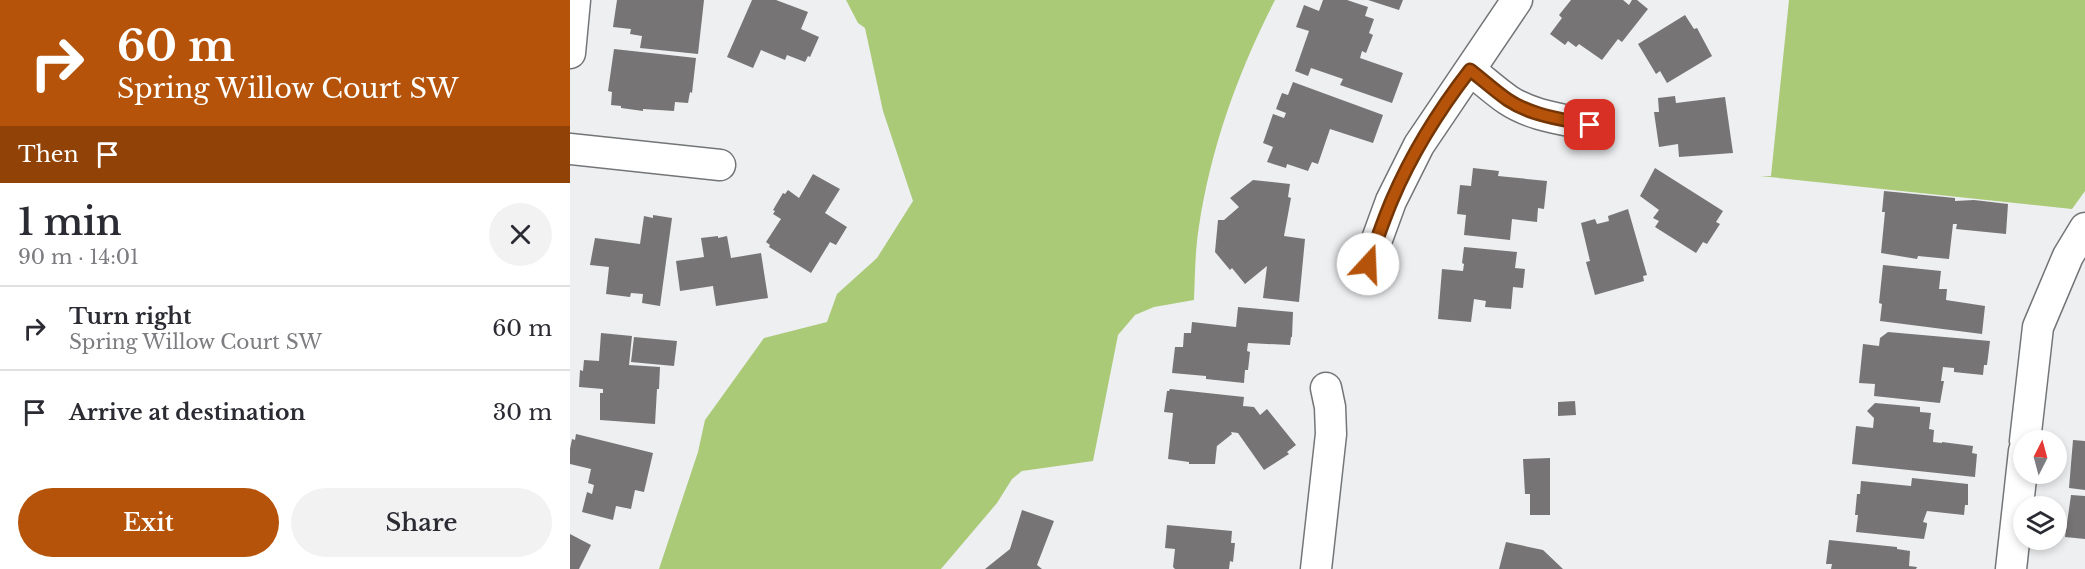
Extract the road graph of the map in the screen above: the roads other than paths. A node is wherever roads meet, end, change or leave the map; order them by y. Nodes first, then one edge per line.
1 (575, 0) edge
2 (1517, 0) edge
3 (570, 53) edge
4 (1470, 70) junction
5 (1590, 125) dead end
6 (570, 149) edge
7 (720, 165) dead end
8 (2085, 228) edge
9 (1368, 264) dead end
10 (1326, 388) dead end
11 (2026, 430) edge
12 (2020, 484) edge
13 (1316, 569) edge
14 (2011, 569) edge

1 - 3 street
2 - 4 street
4 - 5 street
4 - 9 street
6 - 7 street
8 - 11 street
10 - 13 street
12 - 14 street

